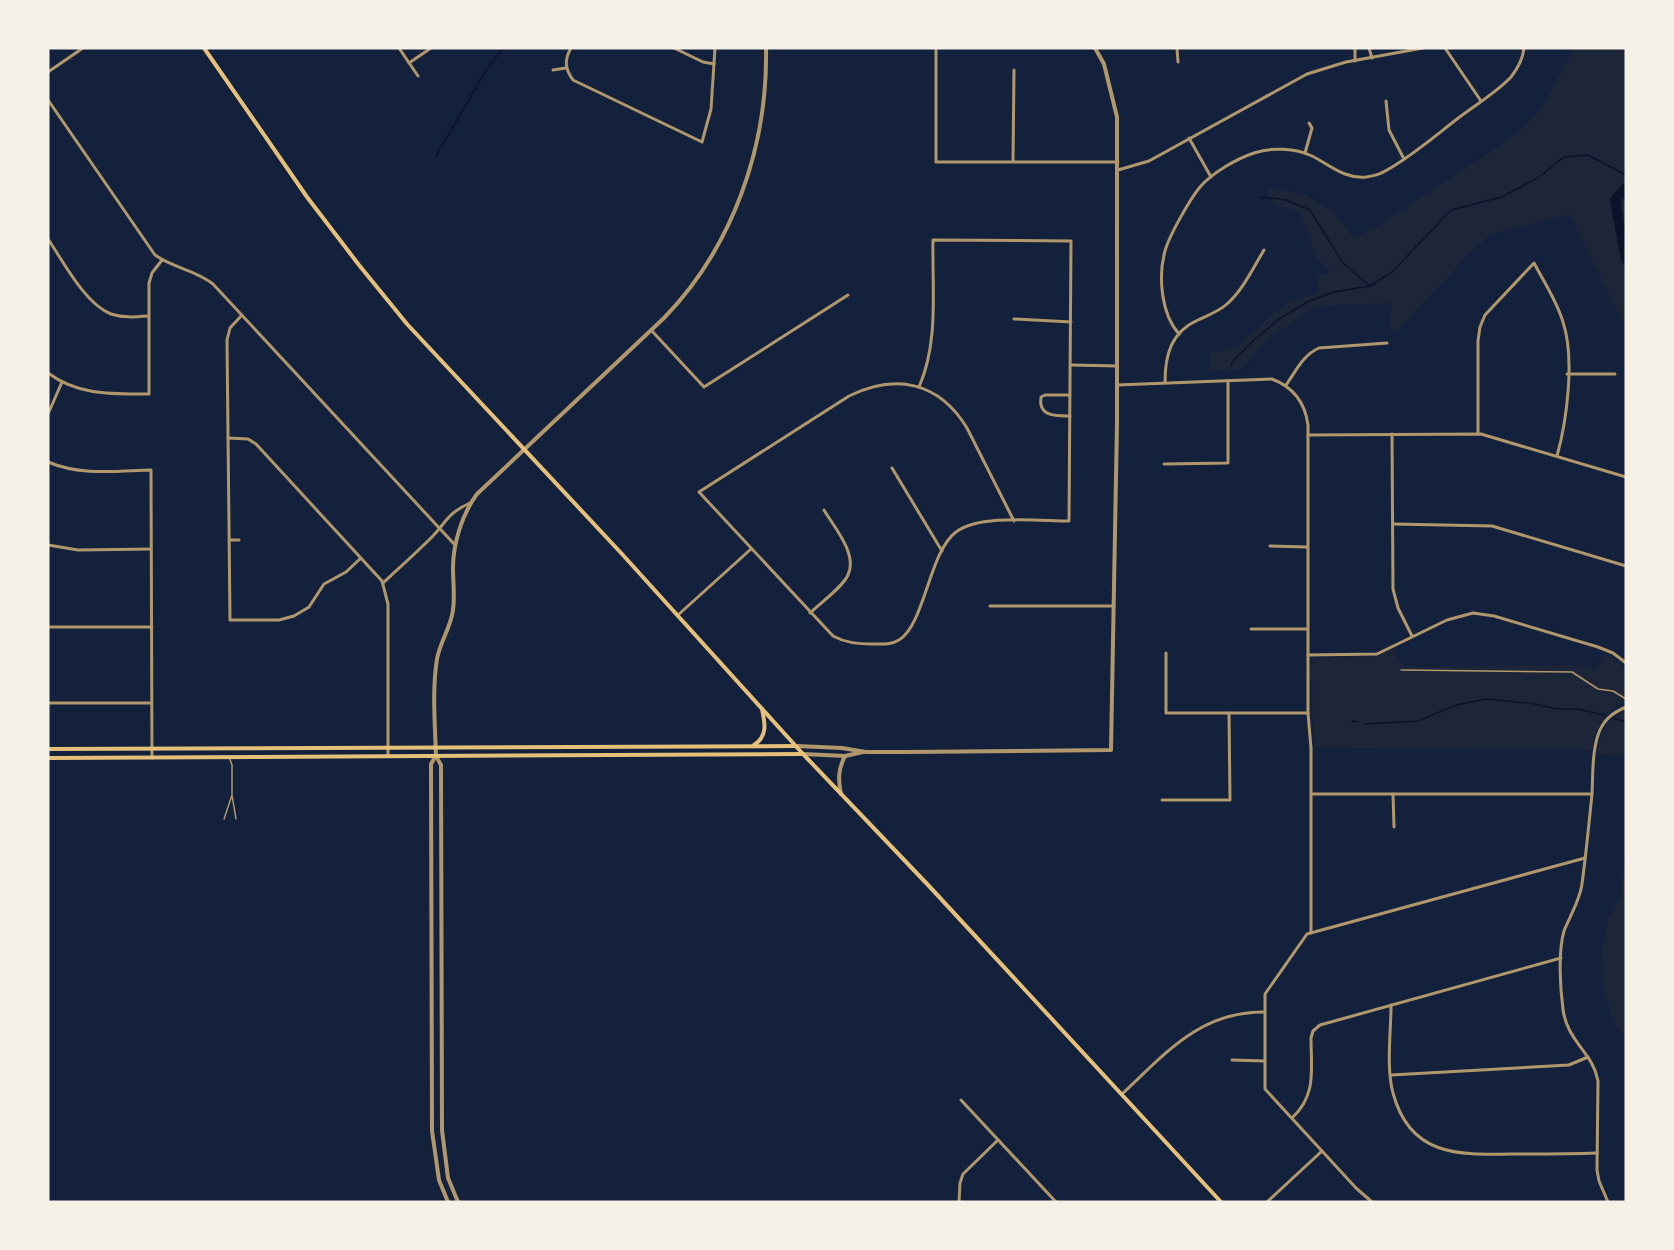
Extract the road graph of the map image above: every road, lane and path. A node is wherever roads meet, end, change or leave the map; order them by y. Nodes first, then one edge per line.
1 (83, 48) edge
2 (204, 48) edge
3 (399, 48) edge
4 (431, 48) edge
5 (570, 48) edge
6 (674, 48) edge
7 (715, 48) edge
8 (766, 48) edge
9 (936, 48) edge
10 (1095, 48) edge
11 (1177, 48) edge
12 (1355, 48) edge
13 (1369, 48) edge
14 (1423, 48) edge
15 (1445, 48) edge
16 (1524, 48) edge
17 (1372, 58) junction
18 (1355, 61) junction
19 (1178, 62) dead end
20 (409, 63) junction
21 (714, 64) junction
22 (566, 68) junction
23 (553, 70) dead end
24 (1014, 70) dead end
25 (48, 72) edge
26 (418, 75) dead end
27 (48, 100) edge
28 (1386, 101) dead end
29 (1481, 101) junction
30 (1309, 123) dead end
31 (1189, 138) junction
32 (1305, 153) junction
33 (1404, 159) junction
34 (1013, 162) junction
35 (1118, 162) junction
36 (1118, 170) junction
37 (1211, 177) junction
38 (48, 239) edge
39 (1264, 250) dead end
40 (162, 260) junction
41 (848, 295) dead end
42 (242, 315) junction
43 (148, 316) junction
44 (1014, 319) dead end
45 (1071, 322) junction
46 (651, 330) junction
47 (1179, 334) junction
48 (1387, 343) dead end
49 (1071, 365) junction
50 (1117, 366) junction
51 (48, 373) edge
52 (1568, 374) junction
53 (1615, 374) dead end
54 (1228, 381) junction
55 (62, 382) junction
56 (1165, 383) junction
57 (1117, 385) junction
58 (1286, 385) junction
59 (919, 387) junction
60 (1070, 395) junction
61 (48, 414) edge
62 (1070, 416) junction
63 (1392, 434) junction
64 (1478, 434) junction
65 (1308, 435) junction
66 (228, 438) junction
67 (524, 449) junction
68 (1557, 456) junction
69 (48, 462) edge
70 (1164, 464) dead end
71 (892, 468) dead end
72 (1626, 477) edge
73 (470, 502) junction
74 (824, 510) dead end
75 (1014, 521) junction
76 (1393, 524) junction
77 (439, 527) junction
78 (230, 540) junction
79 (239, 540) dead end
80 (48, 545) edge
81 (456, 546) junction
82 (1270, 546) dead end
83 (1307, 547) junction
84 (151, 549) junction
85 (751, 549) junction
86 (942, 551) junction
87 (361, 558) junction
88 (1626, 566) edge
89 (383, 583) junction
90 (990, 606) dead end
91 (1115, 606) junction
92 (810, 613) junction
93 (678, 615) junction
94 (48, 627) edge
95 (152, 627) junction
96 (1251, 629) dead end
97 (1307, 629) junction
98 (1412, 636) junction
99 (1166, 653) dead end
100 (1308, 655) junction
101 (1626, 663) edge
102 (1401, 670) dead end
103 (1626, 699) edge
104 (48, 703) edge
105 (151, 703) junction
106 (1626, 707) edge
107 (762, 708) junction
108 (1229, 713) junction
109 (1308, 713) junction
110 (436, 746) junction
111 (610, 746) junction
112 (690, 746) junction
113 (753, 746) junction
114 (797, 746) junction
115 (228, 747) junction
116 (291, 747) junction
117 (388, 747) junction
118 (152, 748) junction
119 (48, 749) edge
120 (866, 752) junction
121 (803, 753) junction
122 (690, 754) junction
123 (609, 755) junction
124 (388, 756) junction
125 (436, 756) junction
126 (845, 756) junction
127 (229, 757) junction
128 (292, 757) junction
129 (48, 758) edge
130 (152, 758) junction
131 (842, 794) junction
132 (1311, 794) junction
133 (1394, 794) junction
134 (1592, 794) junction
135 (232, 795) junction
136 (1162, 800) dead end
137 (224, 819) dead end
138 (236, 819) dead end
139 (1395, 827) dead end
140 (431, 833) junction
141 (441, 833) junction
142 (1585, 858) junction
143 (431, 903) junction
144 (440, 903) junction
145 (1311, 933) junction
146 (1561, 958) junction
147 (431, 971) junction
148 (441, 972) junction
149 (1391, 1005) junction
150 (1264, 1012) junction
151 (432, 1017) junction
152 (441, 1017) junction
153 (1588, 1057) junction
154 (1232, 1060) dead end
155 (1264, 1060) junction
156 (1390, 1075) junction
157 (1122, 1095) junction
158 (962, 1100) dead end
159 (432, 1118) junction
160 (442, 1118) junction
161 (1292, 1118) junction
162 (998, 1140) junction
163 (1322, 1151) junction
164 (1597, 1153) junction
165 (448, 1202) edge
166 (458, 1202) edge
167 (959, 1202) edge
168 (1056, 1202) edge
169 (1221, 1202) edge
170 (1267, 1202) edge
171 (1372, 1202) edge
172 (1608, 1202) edge

1 - 25 street
2 - 67 main road
3 - 20 street
4 - 20 street
5 - 22 street
6 - 21 street
7 - 21 street
8 - 46 street
9 - 34 street
10 - 35 street
11 - 19 street
12 - 18 street
13 - 17 street
14 - 17 street
15 - 29 street
16 - 29 street
17 - 18 street
18 - 31 street
20 - 26 street
21 - 22 street
22 - 23 street
24 - 34 street
27 - 40 street
28 - 33 street
29 - 33 street
30 - 32 street
31 - 36 street
31 - 37 street
32 - 33 street
32 - 37 street
34 - 35 street
35 - 36 street
36 - 50 street
37 - 47 street
38 - 43 street
39 - 47 street
40 - 42 street
40 - 43 street
41 - 46 street
42 - 66 street
42 - 77 street
43 - 55 street
44 - 45 street
45 - 49 street
45 - 59 street
46 - 67 street
47 - 56 street
48 - 58 street
49 - 50 street
49 - 60 street
50 - 57 street
51 - 55 street
52 - 53 street
52 - 64 street
52 - 68 street
54 - 56 street
54 - 58 street
54 - 70 street
55 - 61 street
56 - 57 street
57 - 91 street
58 - 65 street
59 - 75 street
59 - 85 street
60 - 62 street
60 - 62 street
62 - 75 street
63 - 64 street
63 - 65 street
63 - 76 street
64 - 68 street
65 - 83 street
66 - 78 street
66 - 87 street
67 - 73 street
67 - 93 main road
68 - 72 street
69 - 84 street
71 - 86 street
73 - 77 street
73 - 81 street
74 - 92 street
75 - 86 street
76 - 88 street
76 - 98 street
77 - 81 street
77 - 89 street
78 - 79 street
78 - 87 street
80 - 84 street
81 - 110 street
82 - 83 street
83 - 97 street
84 - 95 street
85 - 92 street
85 - 93 street
86 - 92 street
87 - 89 street
89 - 117 street
90 - 91 street
91 - 120 street
93 - 107 main road
94 - 95 street
95 - 105 street
96 - 97 street
97 - 100 street
98 - 100 street
98 - 101 street
99 - 108 street
100 - 109 street
102 - 103 lane
104 - 105 street
105 - 118 street
106 - 134 street
107 - 113 main road
107 - 114 main road
108 - 109 street
108 - 136 street
109 - 132 street
110 - 111 main road
110 - 117 main road
110 - 125 street
111 - 112 main road
111 - 123 main road
112 - 113 main road
112 - 122 main road
113 - 114 main road
114 - 120 street
114 - 121 main road
115 - 116 main road
115 - 118 main road
115 - 127 street
116 - 117 main road
116 - 128 street
117 - 124 street
118 - 119 main road
118 - 130 street
120 - 126 street
121 - 122 main road
121 - 126 street
121 - 131 main road
122 - 123 main road
123 - 125 main road
124 - 125 main road
124 - 128 main road
125 - 140 street
125 - 141 street
126 - 131 street
127 - 128 main road
127 - 130 main road
127 - 135 lane
129 - 130 main road
131 - 157 main road
132 - 133 street
132 - 145 street
133 - 134 street
133 - 139 street
134 - 142 street
135 - 137 lane
135 - 138 lane
140 - 141 street
140 - 143 street
141 - 144 street
142 - 145 street
142 - 146 street
143 - 144 street
143 - 147 street
144 - 148 street
145 - 150 street
146 - 149 street
146 - 153 street
147 - 148 street
147 - 151 street
148 - 152 street
149 - 156 street
149 - 161 street
150 - 155 street
150 - 157 street
151 - 152 street
151 - 159 street
152 - 160 street
153 - 156 street
153 - 164 street
154 - 155 street
155 - 161 street
156 - 164 street
157 - 169 main road
158 - 162 street
159 - 160 street
159 - 165 street
160 - 166 street
161 - 163 street
162 - 167 street
162 - 168 street
163 - 170 street
163 - 171 street
164 - 172 street

